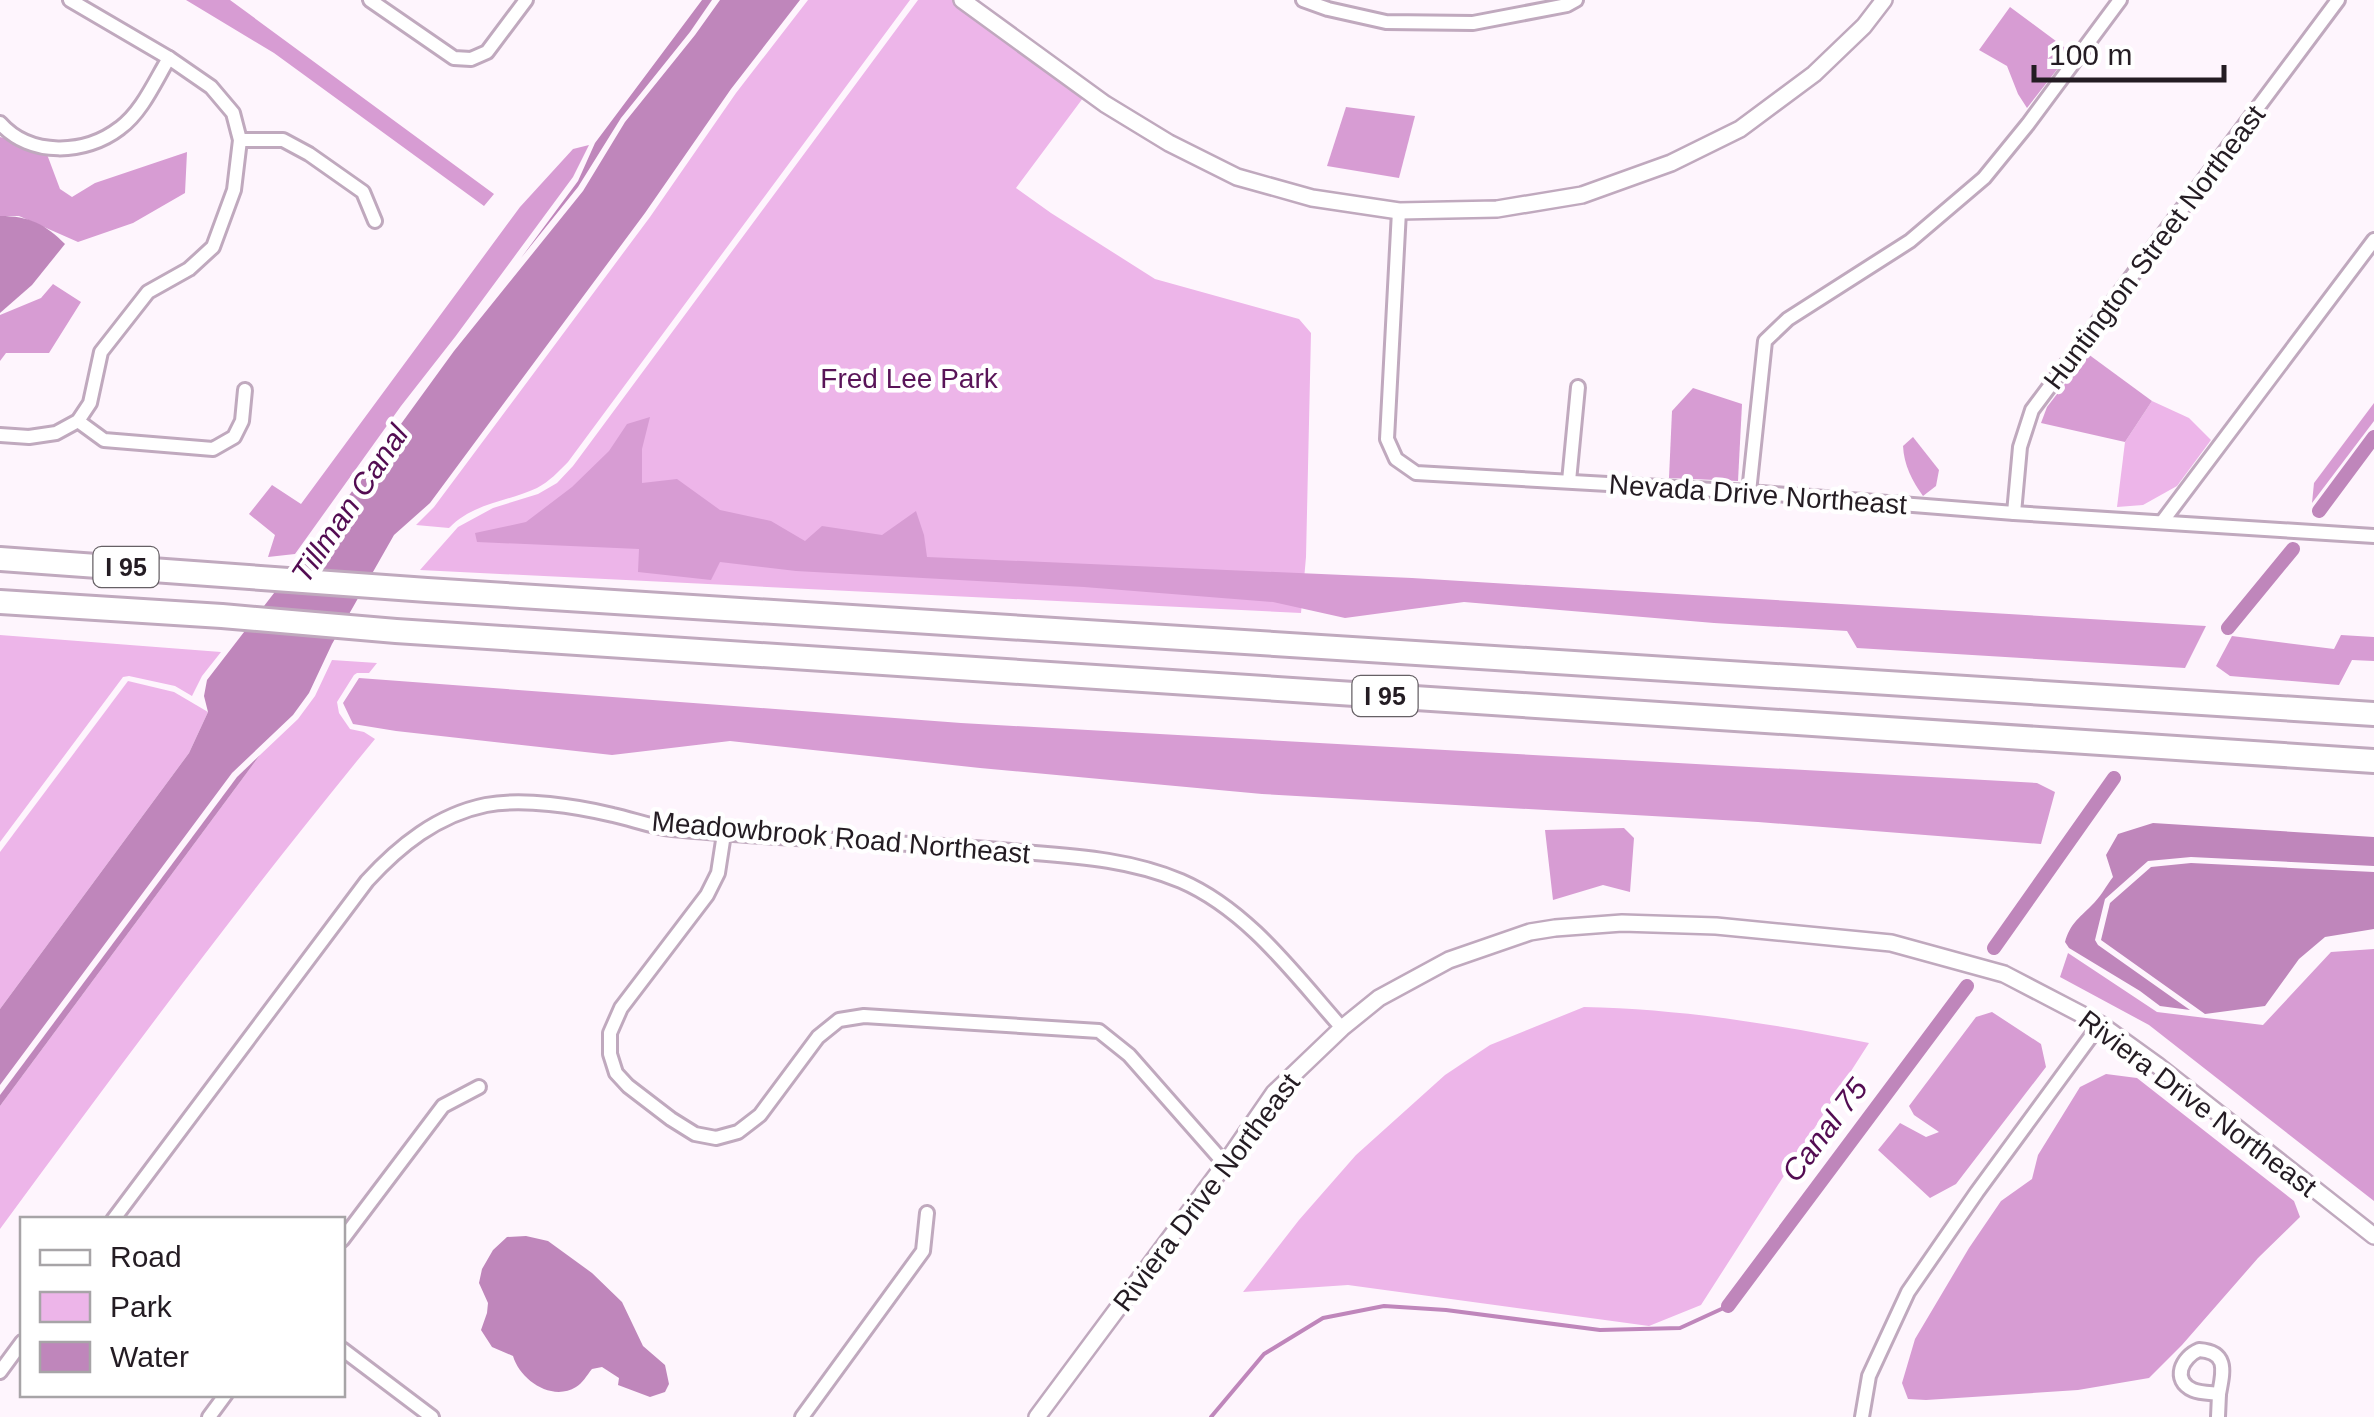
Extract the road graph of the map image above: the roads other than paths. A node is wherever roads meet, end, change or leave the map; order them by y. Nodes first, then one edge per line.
1 (70, 0) edge
2 (370, 0) edge
3 (526, 0) edge
4 (962, 0) edge
5 (1303, 0) edge
6 (1576, 0) edge
7 (1884, 0) edge
8 (2120, 0) edge
9 (2338, 0) edge
10 (169, 58) junction
11 (0, 124) edge
12 (240, 140) junction
13 (1398, 211) junction
14 (375, 221) dead end
15 (2374, 240) edge
16 (1578, 387) dead end
17 (246, 390) dead end
18 (78, 421) junction
19 (0, 435) edge
20 (1569, 481) junction
21 (1749, 492) junction
22 (2014, 513) junction
23 (2162, 522) junction
24 (2374, 536) edge
25 (0, 559) edge
26 (0, 602) edge
27 (2374, 714) edge
28 (2374, 761) edge
29 (724, 834) junction
30 (2100, 1024) junction
31 (1342, 1028) junction
32 (479, 1088) dead end
33 (1225, 1164) junction
34 (927, 1213) dead end
35 (115, 1217) edge
36 (345, 1236) edge
37 (2374, 1236) edge
38 (20, 1345) edge
39 (345, 1351) edge
40 (0, 1372) edge
41 (2219, 1394) dead end
42 (432, 1417) edge
43 (802, 1417) edge
44 (1038, 1417) edge
45 (1862, 1417) edge
46 (2218, 1417) edge

1 - 10 street
2 - 3 street
4 - 13 street
5 - 6 street
7 - 13 street
8 - 21 street
9 - 22 street, Huntington Street Northeast
10 - 11 street
10 - 12 street
12 - 14 street
12 - 18 street
13 - 20 street, Nevada Drive Northeast
15 - 23 street
16 - 20 street
17 - 18 street
18 - 19 street
20 - 21 street, Nevada Drive Northeast
21 - 22 street, Nevada Drive Northeast
22 - 23 street, Nevada Drive Northeast
23 - 24 street, Nevada Drive Northeast
25 - 27 highway, I 95
26 - 28 highway, I 95
29 - 31 street, Meadowbrook Road Northeast
29 - 33 street
29 - 35 street, Meadowbrook Road Northeast
30 - 31 street, Riviera Drive Northeast
30 - 37 street, Riviera Drive Northeast
30 - 45 street
31 - 33 street, Riviera Drive Northeast
32 - 36 street
33 - 44 street, Riviera Drive Northeast
34 - 43 street
38 - 40 street
39 - 42 street
41 - 46 street

